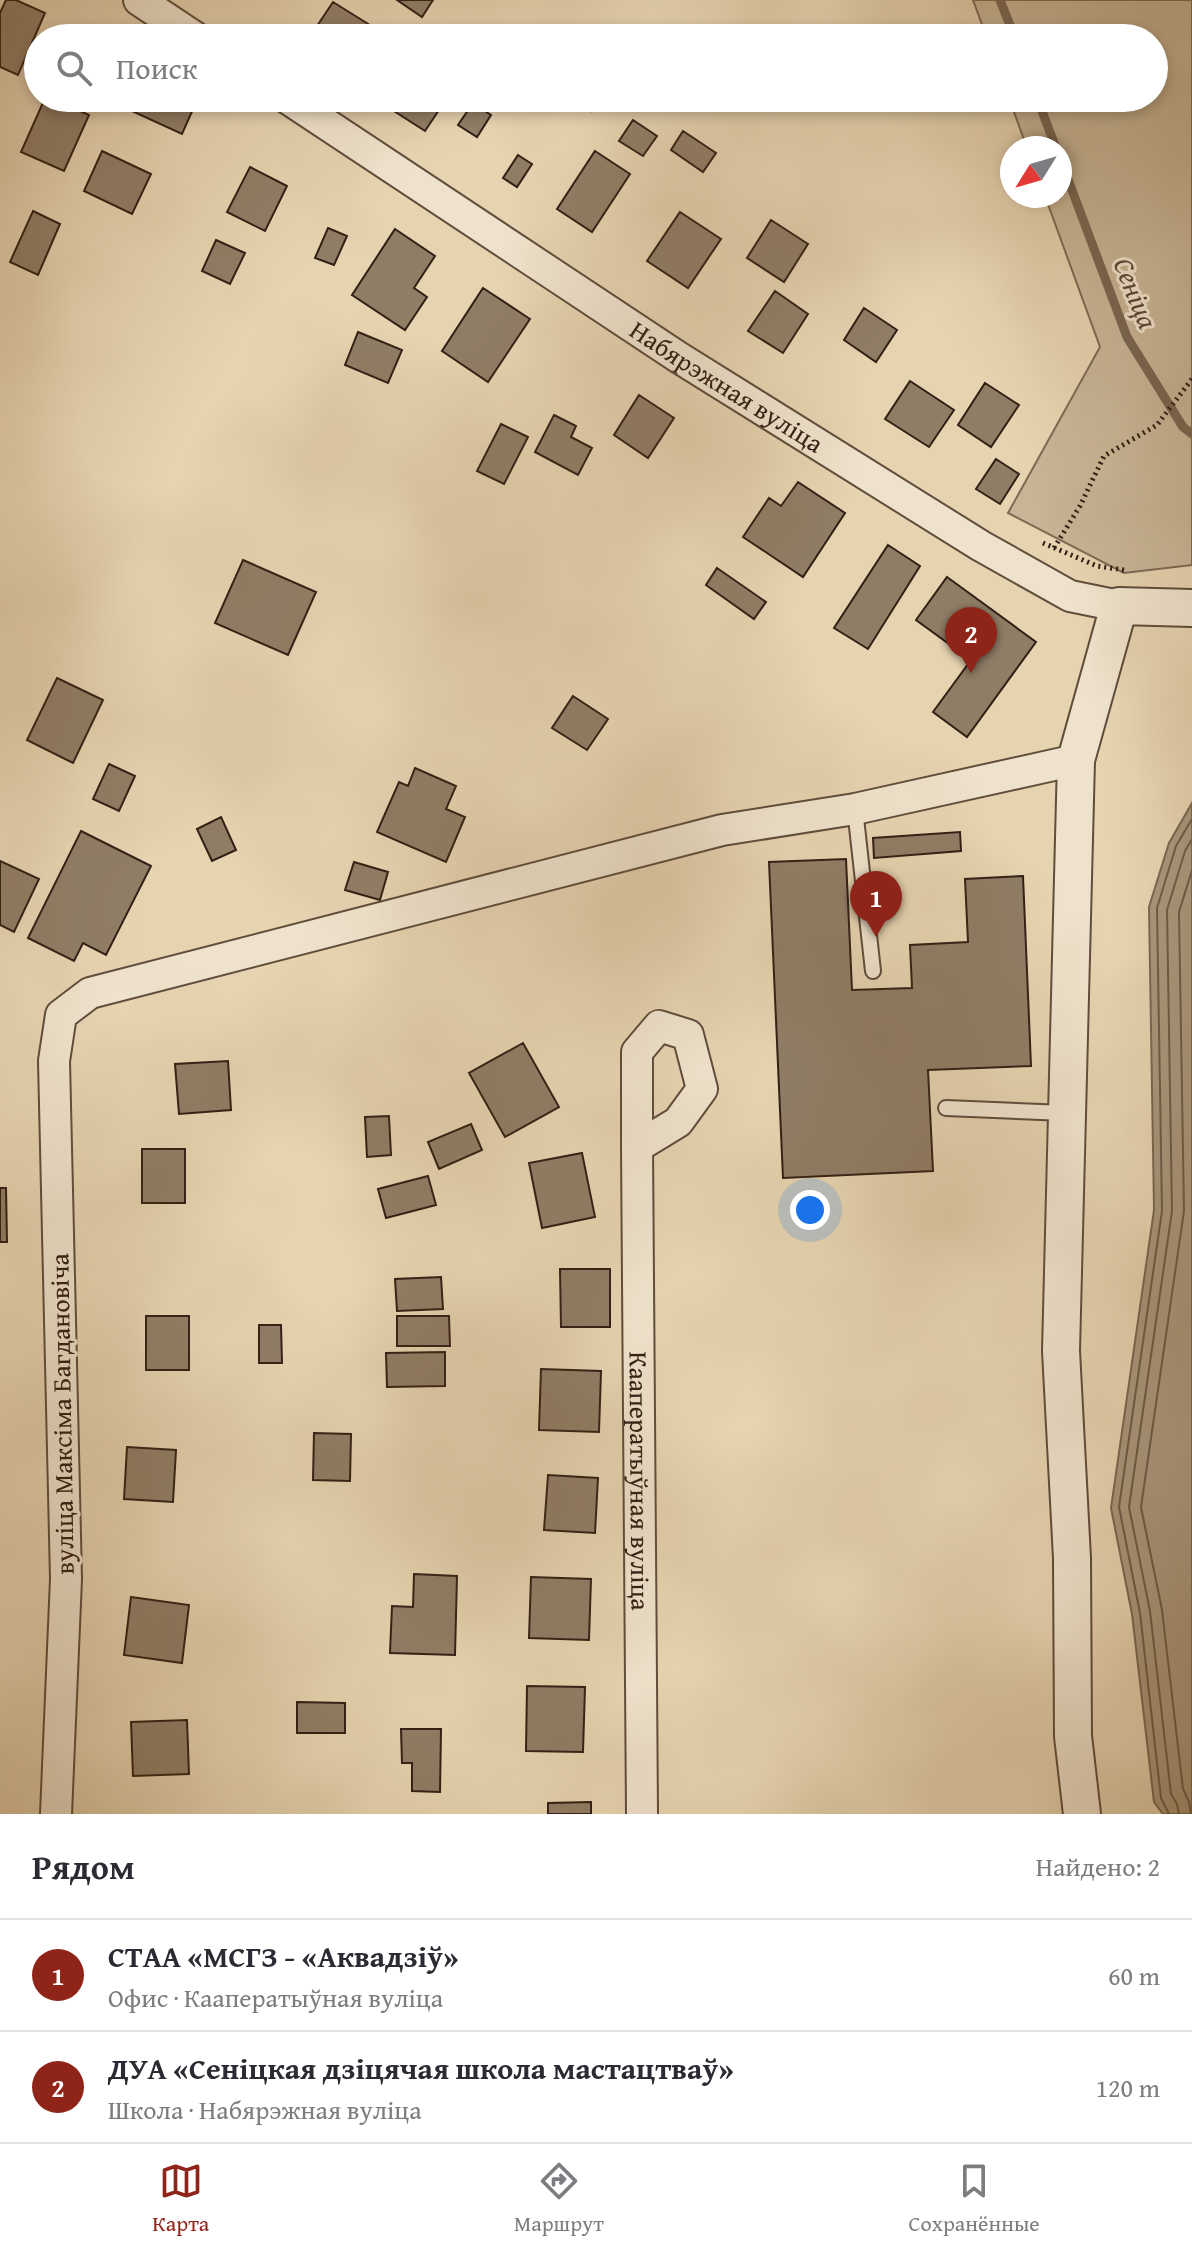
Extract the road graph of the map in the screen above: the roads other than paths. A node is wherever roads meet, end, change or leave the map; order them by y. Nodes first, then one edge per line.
1 (139, 0) edge
2 (175, 24) edge
3 (308, 112) edge
4 (1119, 606) junction
5 (1192, 608) edge
6 (1076, 760) junction
7 (855, 809) junction
8 (873, 971) dead end
9 (946, 1108) dead end
10 (1067, 1113) junction
11 (637, 1147) dead end
12 (56, 1814) edge
13 (642, 1814) edge
14 (1082, 1814) edge

1 - 2 street
3 - 4 street, Набярэжная вуліца
4 - 5 street, Набярэжная вуліца
4 - 6 street
6 - 7 street
6 - 10 street
7 - 8 lane
7 - 12 street, вуліца Максіма Багдановіча
9 - 10 lane
10 - 14 street
11 - 13 street, Кааператыўная вуліца

